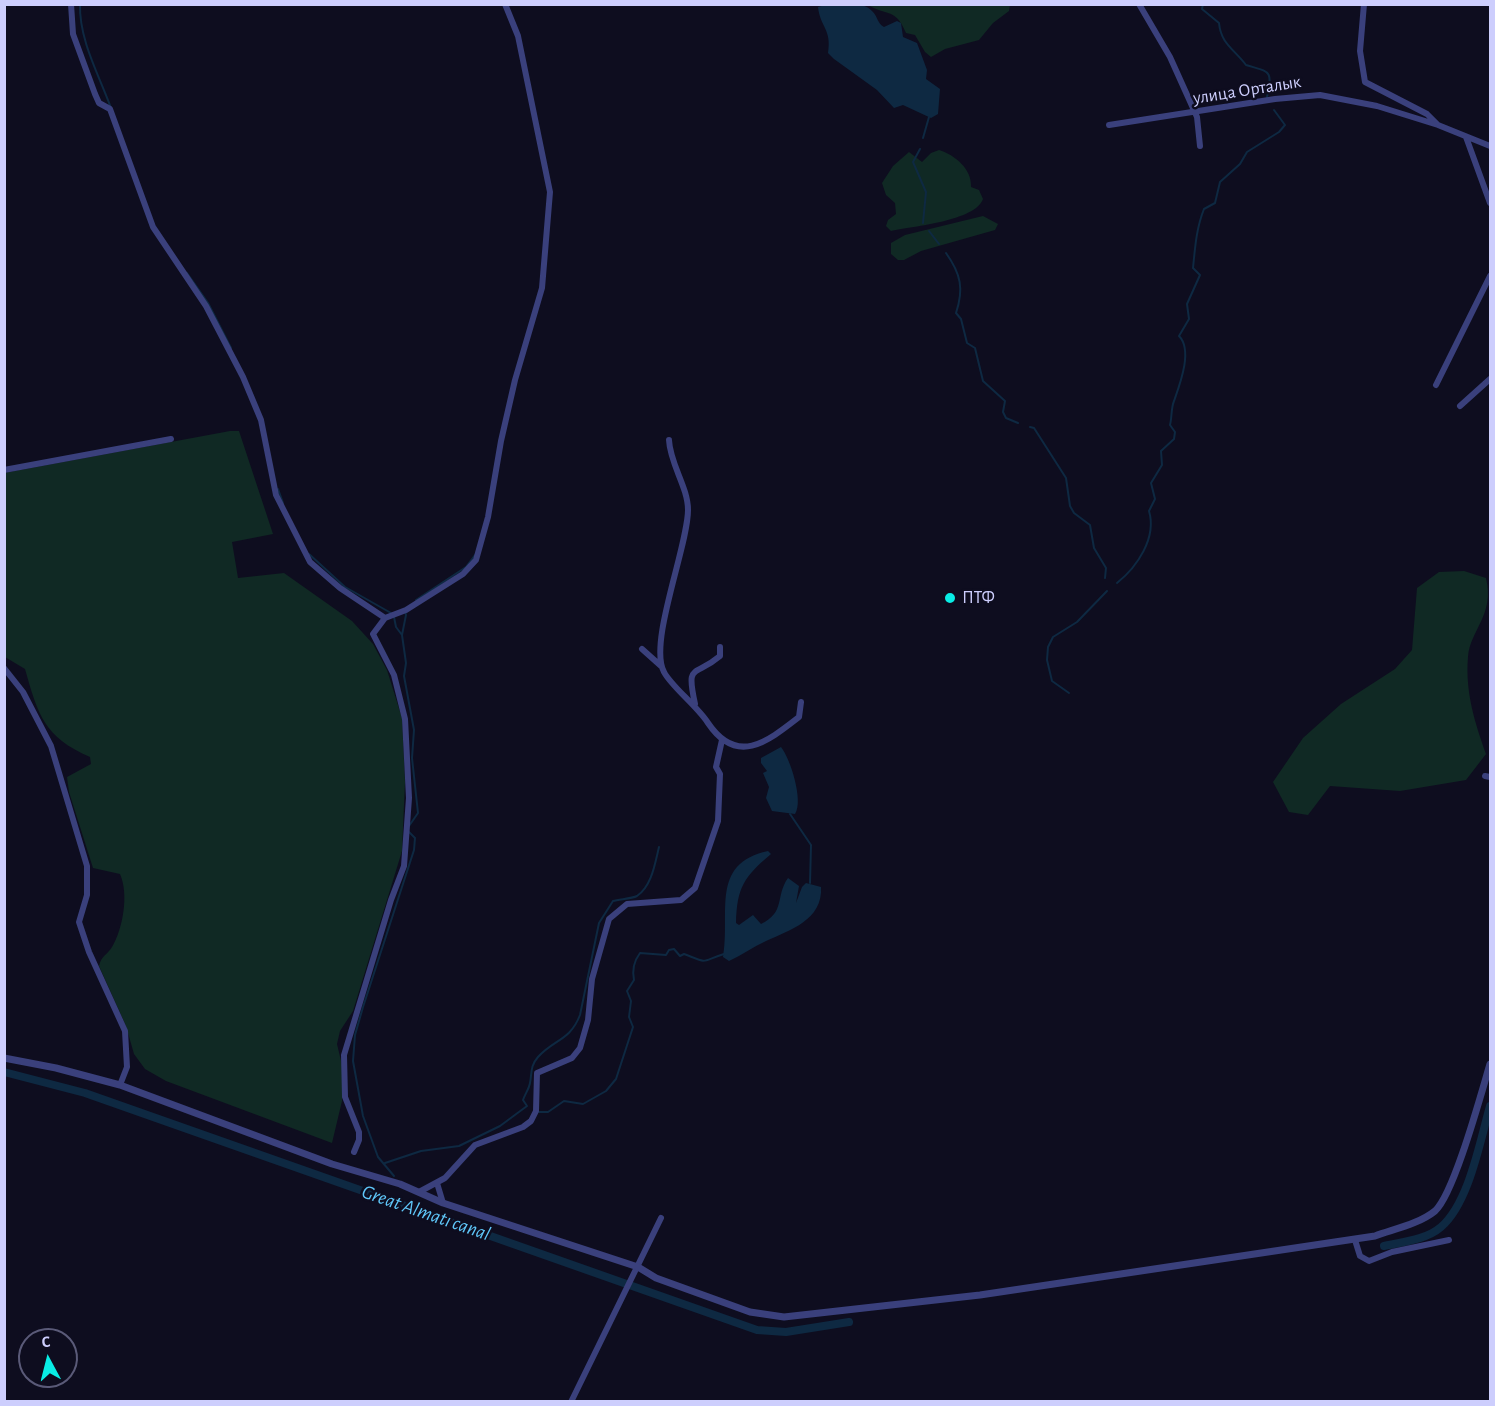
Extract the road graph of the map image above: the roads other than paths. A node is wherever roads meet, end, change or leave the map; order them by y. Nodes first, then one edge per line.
1 (71, 4) edge
2 (505, 4) edge
3 (1139, 4) edge
4 (1364, 4) edge
5 (1195, 113) junction
6 (1109, 125) dead end
7 (1438, 126) junction
8 (1466, 137) junction
9 (1200, 146) dead end
10 (1491, 146) edge
11 (1491, 203) edge
12 (1491, 276) edge
13 (1491, 379) edge
14 (1436, 385) dead end
15 (1460, 406) dead end
16 (171, 439) dead end
17 (669, 440) dead end
18 (4, 470) edge
19 (385, 618) junction
20 (720, 647) dead end
21 (642, 650) dead end
22 (661, 666) junction
23 (4, 668) edge
24 (801, 702) dead end
25 (695, 705) junction
26 (722, 740) junction
27 (4, 1058) edge
28 (1491, 1064) edge
29 (120, 1085) junction
30 (354, 1152) dead end
31 (437, 1183) junction
32 (419, 1192) junction
33 (443, 1203) junction
34 (661, 1218) dead end
35 (1355, 1240) junction
36 (1449, 1240) dead end
37 (636, 1270) junction
38 (571, 1401) edge

1 - 19 street
2 - 19 street
3 - 5 street
4 - 7 street
5 - 6 street, улица Орталык
5 - 7 street, улица Орталык
5 - 9 street
7 - 8 street, улица Орталык
8 - 10 street, улица Орталык
8 - 11 street
12 - 14 street
13 - 15 street
16 - 18 street
17 - 22 street
19 - 30 street
20 - 25 street
21 - 22 street
22 - 25 street
23 - 29 street
24 - 26 street
25 - 26 street
26 - 31 street
27 - 29 street
28 - 35 street
29 - 32 street
31 - 32 street
31 - 33 street
32 - 33 street
33 - 37 street
34 - 37 street
35 - 36 street
35 - 37 street
37 - 38 street

